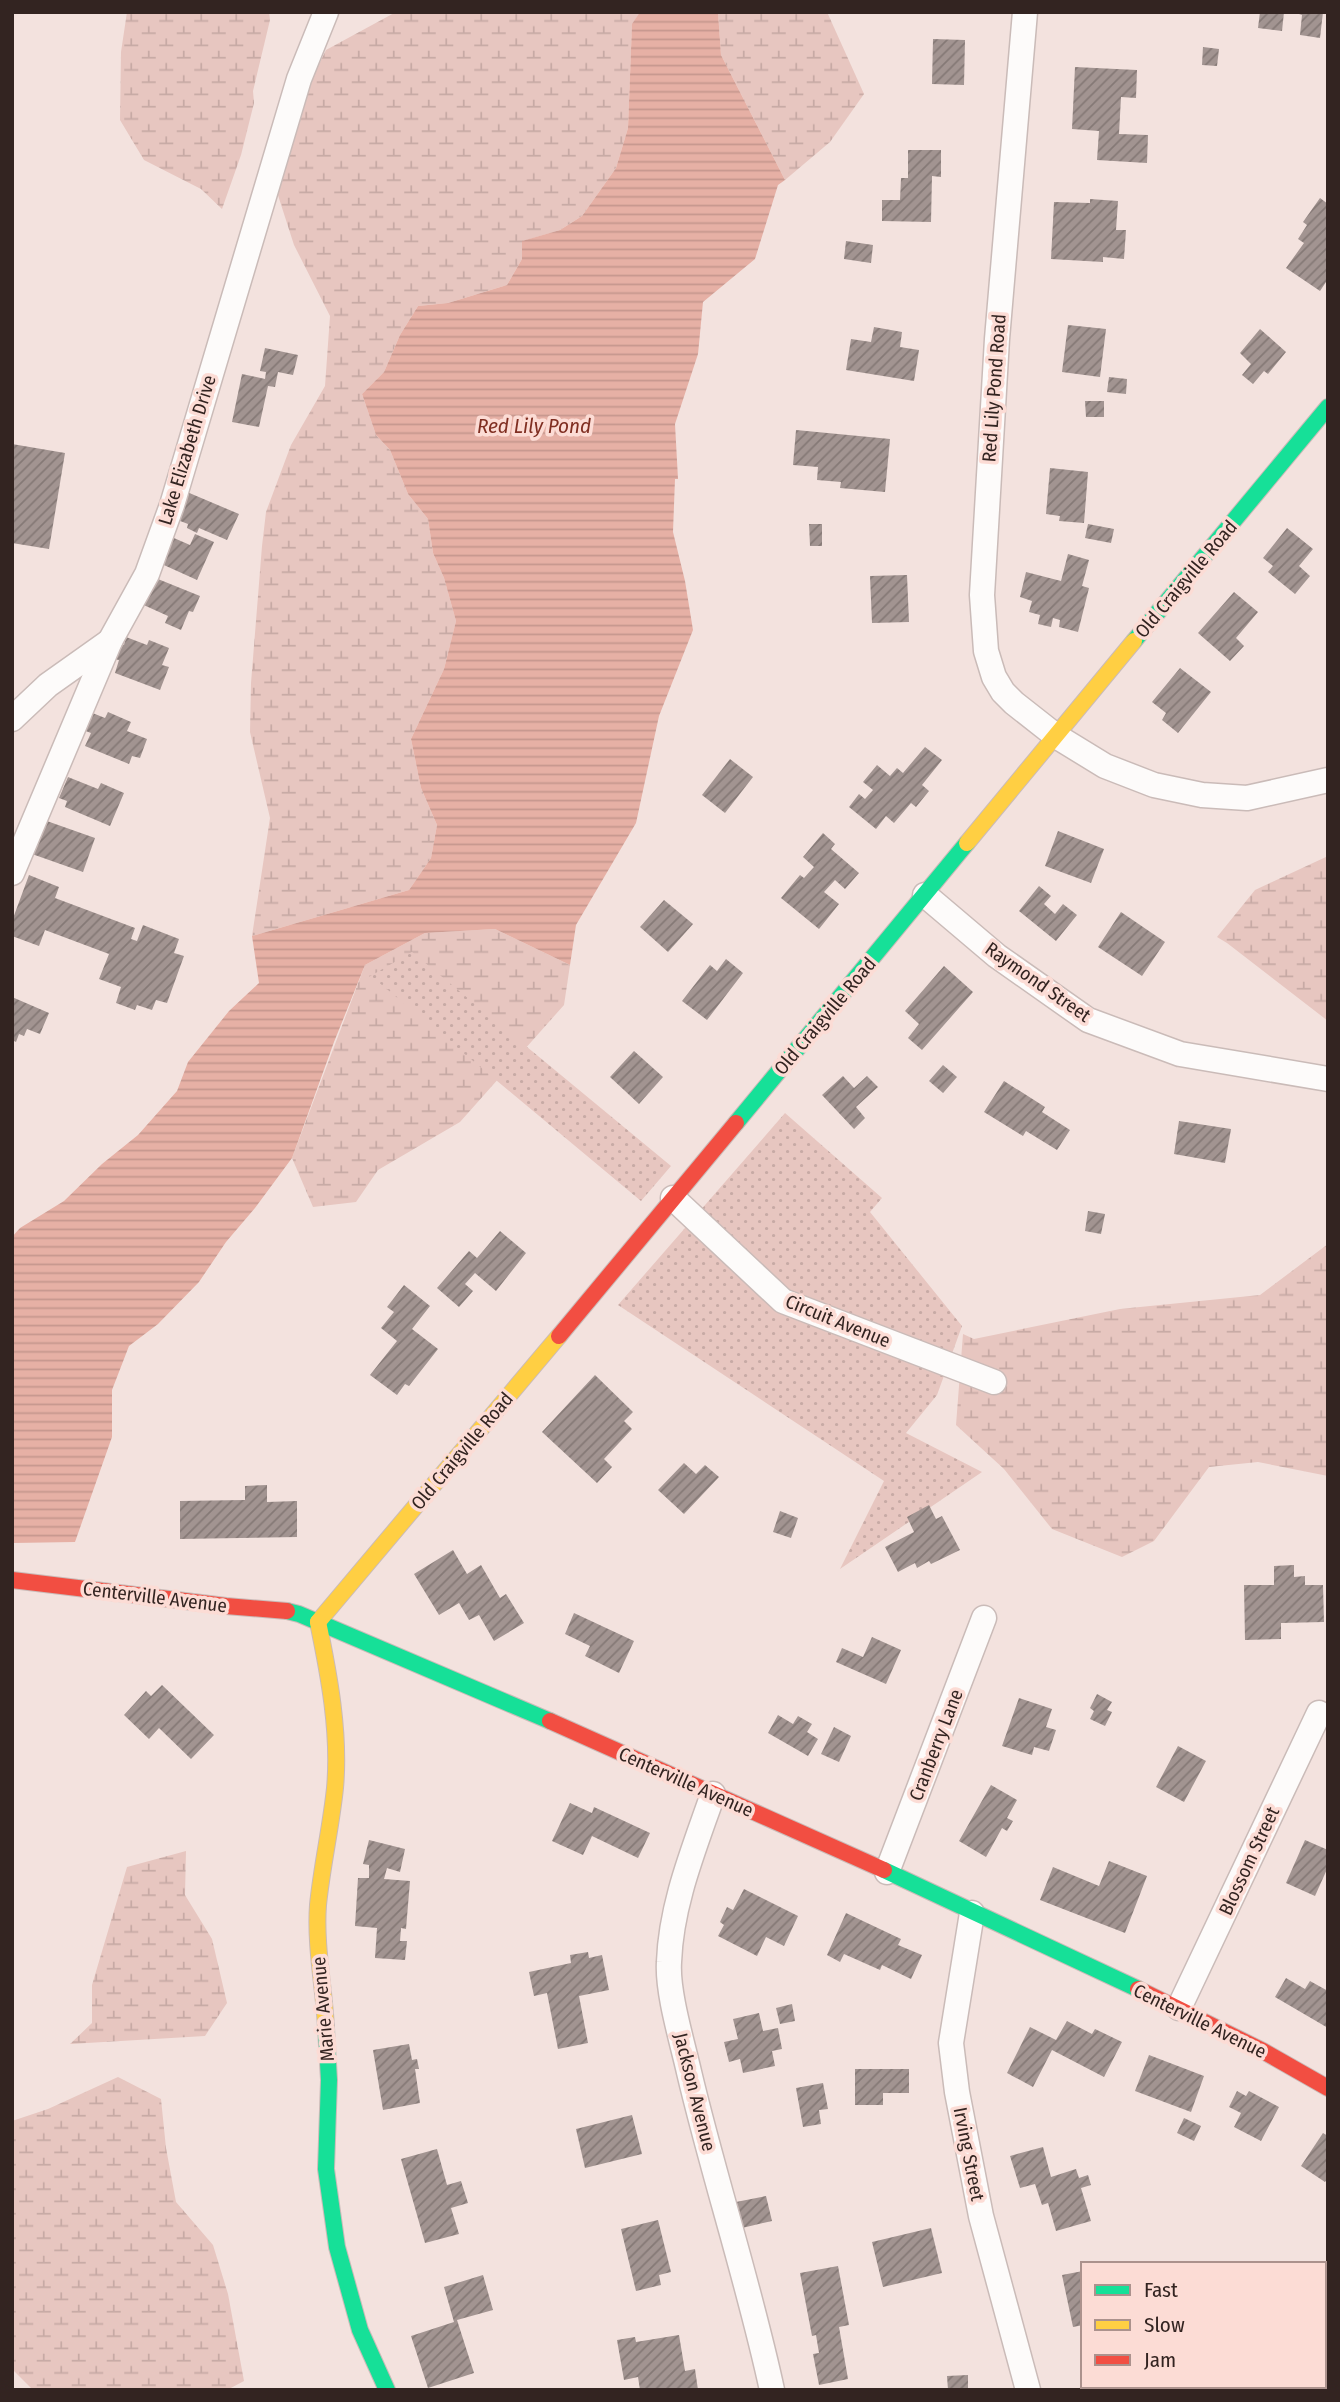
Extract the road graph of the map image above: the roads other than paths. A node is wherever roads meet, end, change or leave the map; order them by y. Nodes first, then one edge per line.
1 (326, 12) edge
2 (1025, 12) edge
3 (1328, 407) edge
4 (110, 641) junction
5 (12, 719) edge
6 (1056, 736) junction
7 (1328, 780) edge
8 (12, 873) edge
9 (925, 895) junction
10 (1328, 1079) edge
11 (673, 1198) junction
12 (994, 1382) dead end
13 (12, 1580) edge
14 (984, 1618) dead end
15 (318, 1622) junction
16 (1319, 1713) dead end
17 (713, 1794) junction
18 (887, 1872) junction
19 (972, 1913) junction
20 (1179, 2008) junction
21 (1328, 2088) edge
22 (387, 2390) edge
23 (772, 2390) edge
24 (1028, 2390) edge

1 - 4 street, Lake Elizabeth Drive
2 - 6 street, Red Lily Pond Road
3 - 6 street, Old Craigville Road
4 - 5 street
4 - 8 street, Lake Elizabeth Drive
6 - 7 street, Red Lily Pond Road
6 - 9 street, Old Craigville Road
9 - 10 street, Raymond Street
9 - 11 street, Old Craigville Road
11 - 12 street, Circuit Avenue
11 - 15 street, Old Craigville Road
13 - 15 street, Centerville Avenue
14 - 18 street, Cranberry Lane
15 - 17 street, Centerville Avenue
15 - 22 street, Marie Avenue
16 - 20 street, Blossom Street
17 - 18 street, Centerville Avenue
17 - 23 street, Jackson Avenue
18 - 19 street, Centerville Avenue
19 - 20 street, Centerville Avenue
19 - 24 street, Irving Street
20 - 21 street, Centerville Avenue

